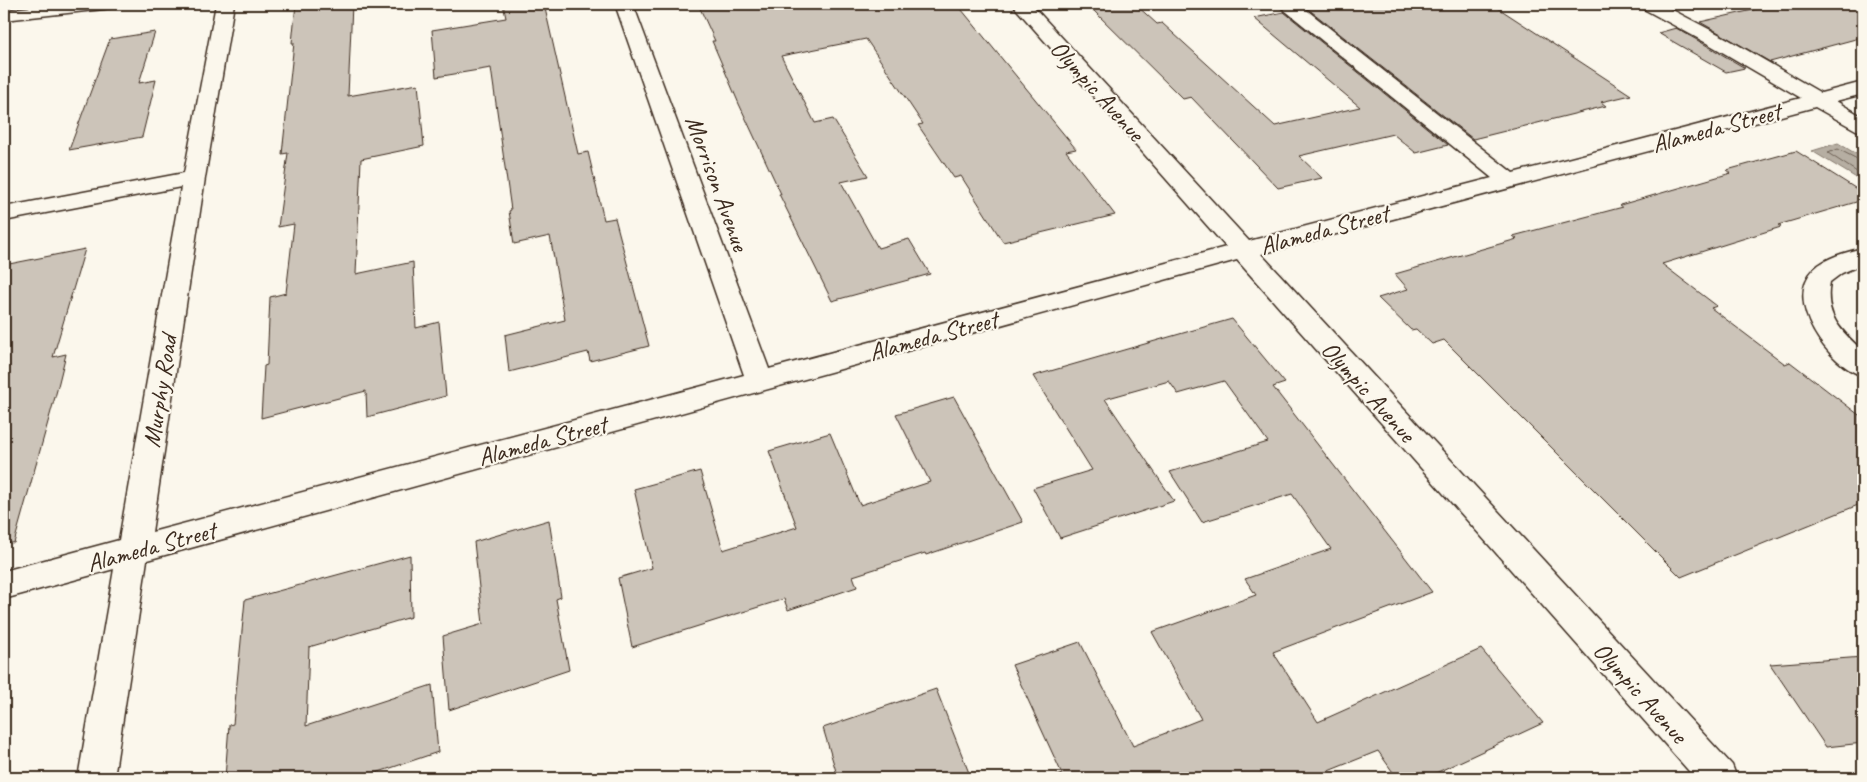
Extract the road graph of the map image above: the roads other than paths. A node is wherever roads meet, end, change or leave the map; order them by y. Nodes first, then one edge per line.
1 (104, 4) edge
2 (225, 4) edge
3 (624, 4) edge
4 (1021, 4) edge
5 (1288, 4) edge
6 (1648, 4) edge
7 (4, 15) edge
8 (1863, 88) edge
9 (1818, 100) junction
10 (1863, 126) edge
11 (194, 178) junction
12 (1509, 181) junction
13 (4, 214) edge
14 (1242, 251) junction
15 (1863, 256) edge
16 (1863, 366) edge
17 (760, 382) junction
18 (134, 550) junction
19 (4, 585) edge
20 (96, 778) edge
21 (1719, 778) edge

1 - 7 street
2 - 11 street, Murphy Road
3 - 17 street, Morrison Avenue
4 - 14 street, Olympic Avenue
5 - 12 street
6 - 9 street
8 - 9 street, Alameda Street
9 - 10 street
9 - 12 street, Alameda Street
11 - 13 street
11 - 18 street, Murphy Road
12 - 14 street, Alameda Street
14 - 17 street, Alameda Street
14 - 21 street, Olympic Avenue
15 - 16 street
17 - 18 street, Alameda Street
18 - 19 street, Alameda Street
18 - 20 street, Murphy Road

